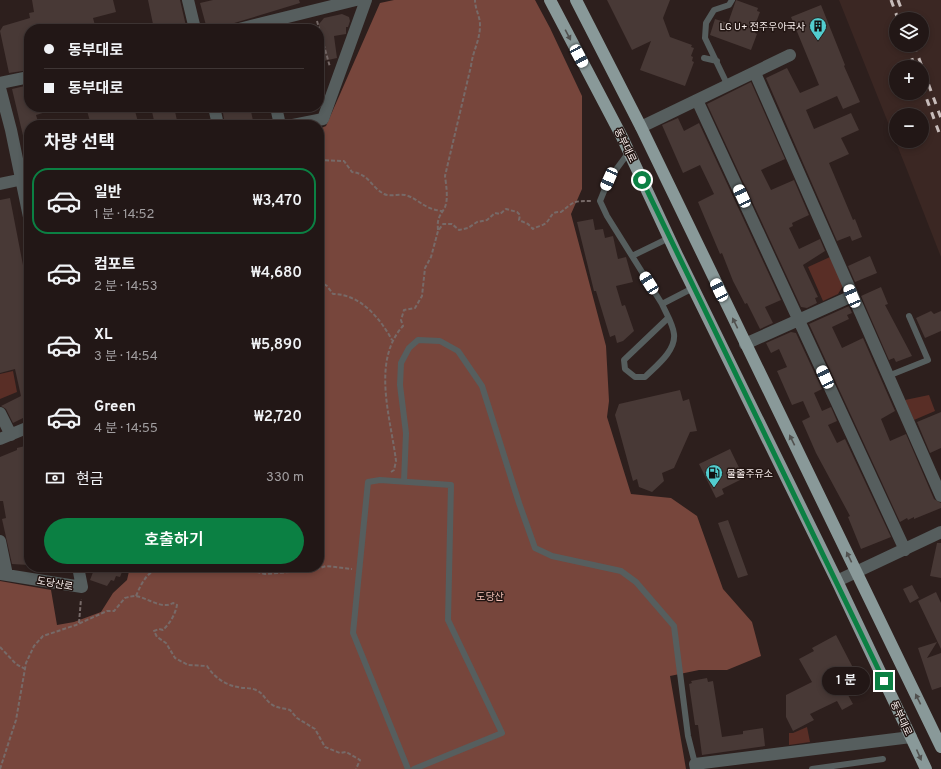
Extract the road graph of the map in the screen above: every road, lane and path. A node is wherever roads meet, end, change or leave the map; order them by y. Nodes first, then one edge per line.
1 (188, 0) edge
2 (356, 0) edge
3 (366, 0) edge
4 (475, 0) edge
5 (550, 0) edge
6 (576, 0) edge
7 (732, 0) edge
8 (314, 10) junction
9 (194, 24) edge
10 (267, 24) edge
11 (318, 24) edge
12 (324, 47) edge
13 (790, 55) dead end
14 (704, 58) dead end
15 (717, 61) junction
16 (755, 73) junction
17 (24, 78) edge
18 (0, 83) edge
19 (728, 86) junction
20 (0, 88) edge
21 (335, 88) junction
22 (698, 100) junction
23 (318, 120) edge
24 (640, 127) junction
25 (5, 132) edge
26 (629, 152) junction
27 (324, 160) edge
28 (24, 176) edge
29 (24, 178) edge
30 (0, 184) edge
31 (600, 201) junction
32 (442, 211) junction
33 (438, 231) junction
34 (669, 238) junction
35 (632, 256) junction
36 (324, 284) edge
37 (693, 288) junction
38 (852, 296) junction
39 (662, 304) junction
40 (909, 316) dead end
41 (668, 318) junction
42 (798, 319) junction
43 (392, 340) junction
44 (745, 344) junction
45 (888, 376) junction
46 (0, 413) edge
47 (24, 429) edge
48 (5, 437) edge
49 (380, 480) junction
50 (404, 481) junction
51 (941, 496) edge
52 (941, 532) edge
53 (0, 541) edge
54 (905, 550) junction
55 (324, 567) edge
56 (359, 569) junction
57 (79, 572) edge
58 (150, 572) edge
59 (258, 572) edge
60 (290, 572) edge
61 (856, 573) junction
62 (3, 574) edge
63 (837, 581) junction
64 (82, 588) junction
65 (136, 596) junction
66 (79, 623) junction
67 (0, 647) edge
68 (25, 669) junction
69 (937, 727) edge
70 (911, 737) junction
71 (941, 747) edge
72 (884, 759) dead end
73 (696, 766) edge
74 (0, 769) edge
75 (356, 769) edge
76 (408, 769) edge
77 (414, 769) edge
78 (812, 769) edge
79 (926, 769) edge

1 - 9 street
2 - 8 street
3 - 21 street
4 - 32 path
5 -> 26 main road, 동부대로
6 - 24 main road, 동부대로
7 - 15 lane
8 - 10 street
8 - 11 path
12 - 21 path
13 - 16 street
14 - 15 lane
15 - 19 lane
16 - 19 street
16 - 38 street
17 - 18 street
19 - 22 street
20 - 25 street
21 - 23 street
22 - 24 street
22 - 42 street
44 -> 24 main road, 동부대로
25 - 28 street
26 - 31 lane
26 - 34 main road, 동부대로
27 - 32 path
29 - 30 street
31 - 33 path
31 - 35 lane
32 - 33 path
33 - 43 path
34 - 35 lane
34 - 37 main road, 동부대로
35 - 39 lane
36 - 43 path
37 - 39 lane
37 - 63 main road, 동부대로
38 - 42 street
38 - 45 street
39 - 41 lane
40 - 45 lane
41 - 41 lane
42 - 44 street
42 - 54 street
43 - 49 path
61 -> 44 main road, 동부대로
45 - 51 street
46 - 48 street
47 - 48 street
49 - 50 lane
49 - 56 lane
50 - 73 lane
50 - 77 lane
52 - 54 street
53 - 62 street, 도당산로
54 - 61 street
55 - 56 path
56 - 76 lane
57 - 64 street, 도당산로
58 - 65 path
59 - 60 path
61 - 63 street
69 -> 61 main road, 동부대로
62 - 64 street, 도당산로
63 - 70 main road, 동부대로
64 - 66 path
65 - 66 path
65 - 75 path
66 - 68 path
67 - 68 path
68 - 74 path
69 - 71 main road, 동부대로
70 - 73 street
70 -> 79 main road, 동부대로
72 - 78 lane

